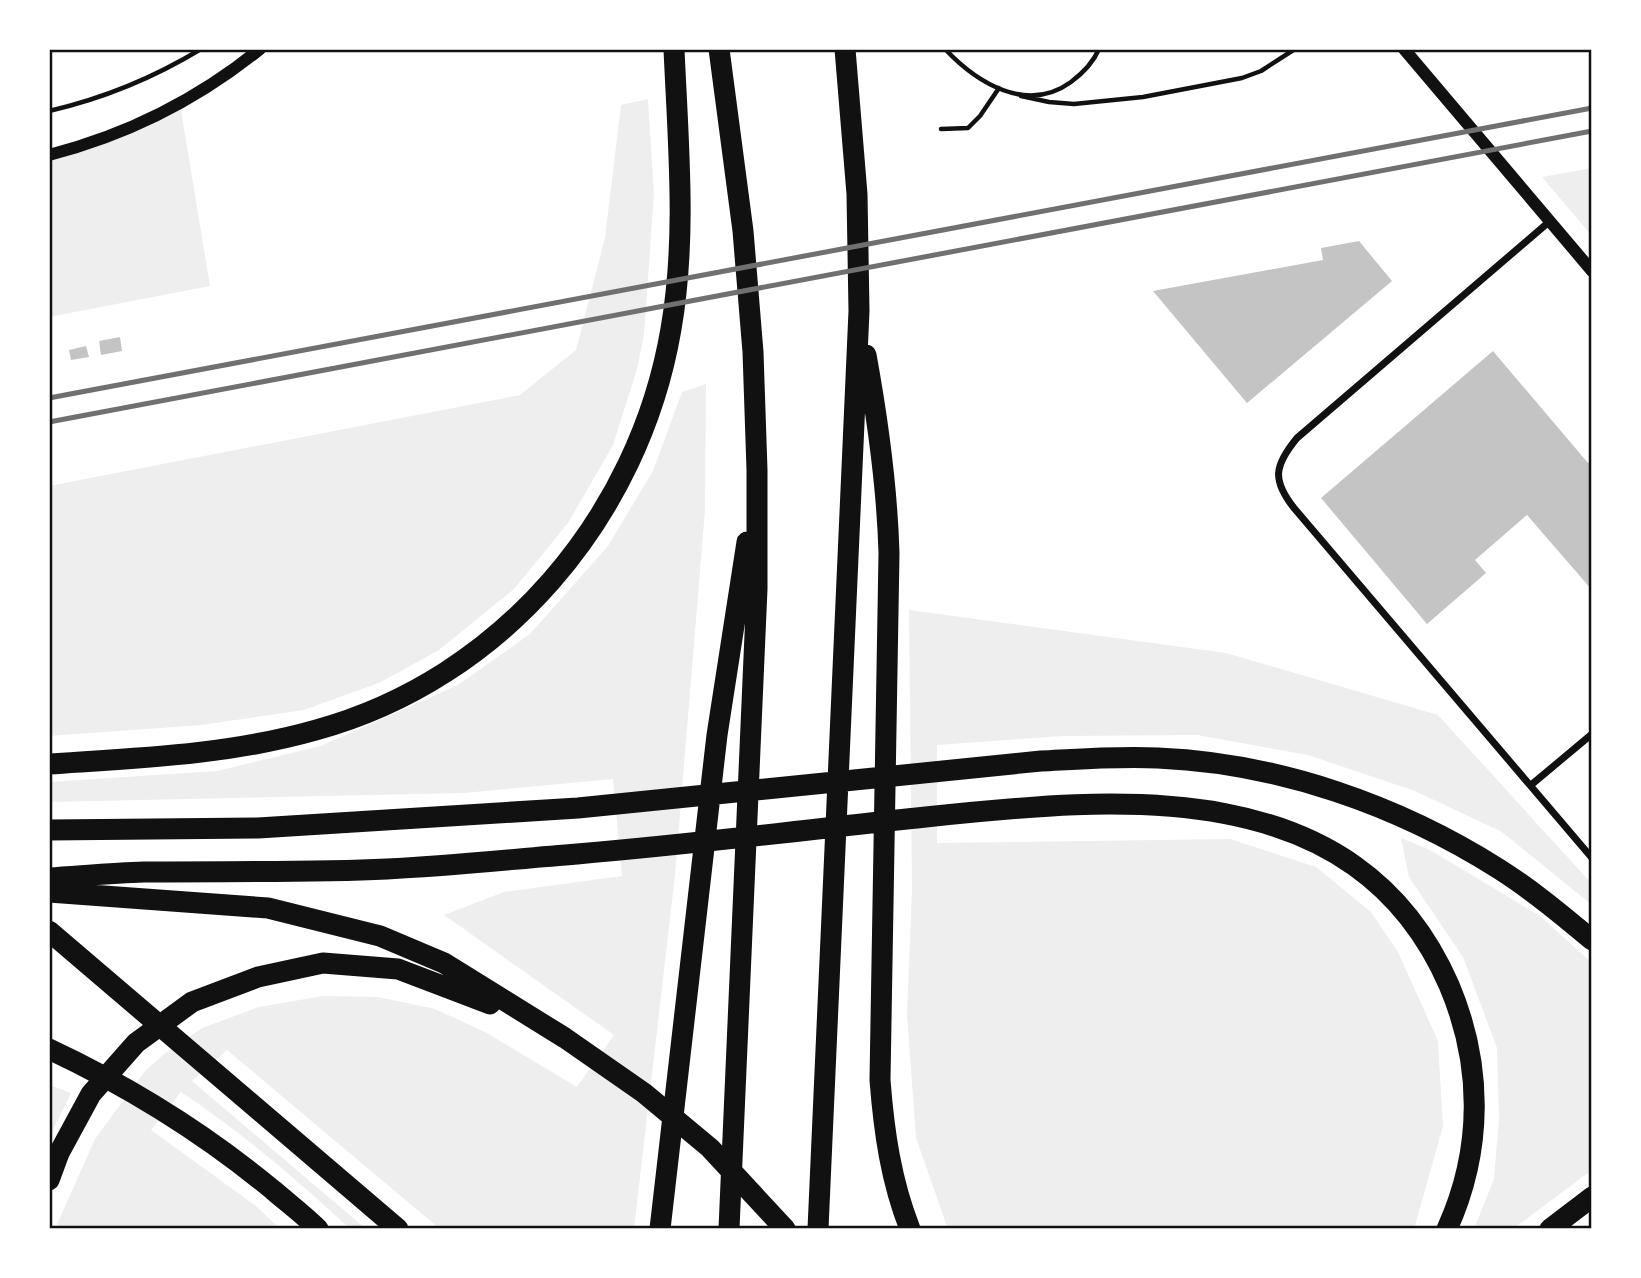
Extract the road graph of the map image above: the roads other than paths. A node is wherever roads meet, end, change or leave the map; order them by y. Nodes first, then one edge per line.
1 (260, 49) edge
2 (674, 49) edge
3 (719, 49) edge
4 (845, 49) edge
5 (1404, 49) edge
6 (49, 155) edge
7 (1550, 221) junction
8 (1592, 271) edge
9 (859, 311) junction
10 (757, 470) junction
11 (1592, 734) edge
12 (49, 764) edge
13 (1531, 785) junction
14 (49, 830) edge
15 (1592, 859) edge
16 (49, 878) edge
17 (49, 892) edge
18 (49, 931) edge
19 (1592, 940) edge
20 (565, 1038) junction
21 (49, 1049) edge
22 (49, 1180) edge
23 (1592, 1197) edge
24 (318, 1229) edge
25 (398, 1229) edge
26 (660, 1229) edge
27 (729, 1229) edge
28 (785, 1229) edge
29 (818, 1229) edge
30 (910, 1229) edge
31 (1447, 1229) edge
32 (1550, 1229) edge

1 - 6 street
2 - 12 highway
3 - 10 highway
4 - 9 highway
5 - 7 street
7 - 8 street
7 - 13 street
9 - 29 highway
9 - 30 highway
10 - 26 highway
10 - 27 highway
11 - 13 street
13 - 15 street
14 - 19 highway
16 - 31 highway
17 - 20 highway
18 - 25 highway
20 - 22 highway
20 - 28 highway
21 - 24 highway
23 - 32 highway

